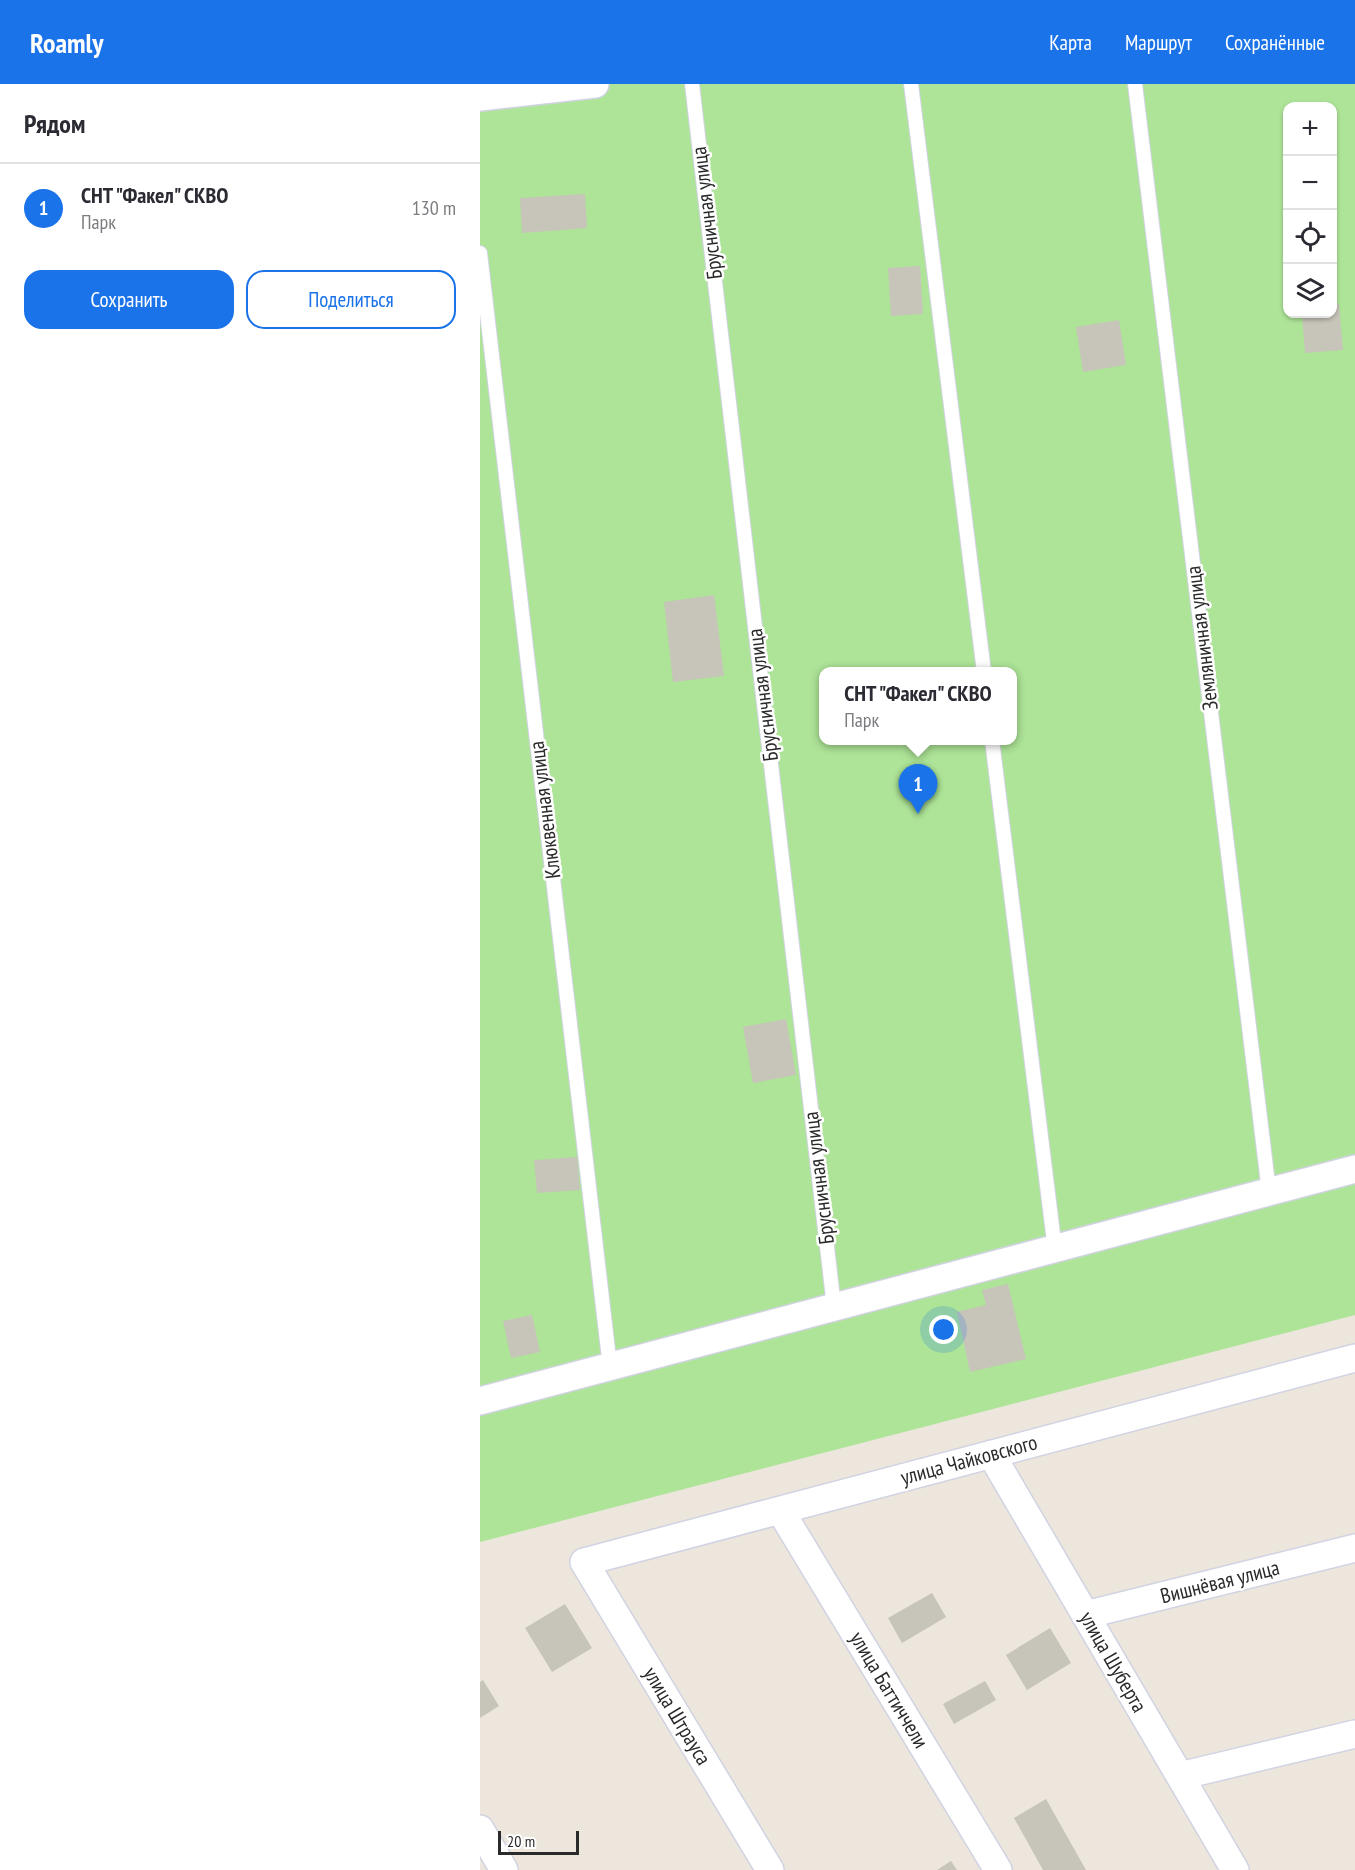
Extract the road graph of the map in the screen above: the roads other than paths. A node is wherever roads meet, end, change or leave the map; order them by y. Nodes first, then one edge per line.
1 (595, 84) edge
2 (692, 84) edge
3 (911, 84) edge
4 (1135, 84) edge
5 (480, 97) edge
6 (480, 253) edge
7 (983, 667) edge
8 (992, 745) edge
9 (1355, 1169) edge
10 (1269, 1192) junction
11 (1055, 1250) junction
12 (834, 1307) junction
13 (1355, 1358) edge
14 (610, 1366) junction
15 (480, 1401) edge
16 (991, 1454) junction
17 (780, 1510) junction
18 (1355, 1548) edge
19 (584, 1562) joint
20 (1085, 1615) junction
21 (1355, 1734) edge
22 (1180, 1776) junction
23 (480, 1829) edge
24 (504, 1870) edge
25 (770, 1870) edge
26 (998, 1870) edge
27 (1235, 1870) edge

1 - 5 street
2 - 12 lane, Брусничная улица
3 - 7 lane
4 - 10 lane, Земляничная улица
6 - 14 lane, Клюквенная улица
8 - 11 lane
9 - 10 street
10 - 11 street
11 - 12 street
12 - 14 street
13 - 16 street, улица Чайковского
14 - 15 street
16 - 17 street, улица Чайковского
16 - 20 street, улица Шуберта
17 - 19 street, улица Чайковского
17 - 26 street, улица Баттиччели
18 - 20 street, Вишнёвая улица
19 - 25 street, улица Штрауса
20 - 22 street, улица Шуберта
21 - 22 street
22 - 27 street, улица Шуберта
23 - 24 street

